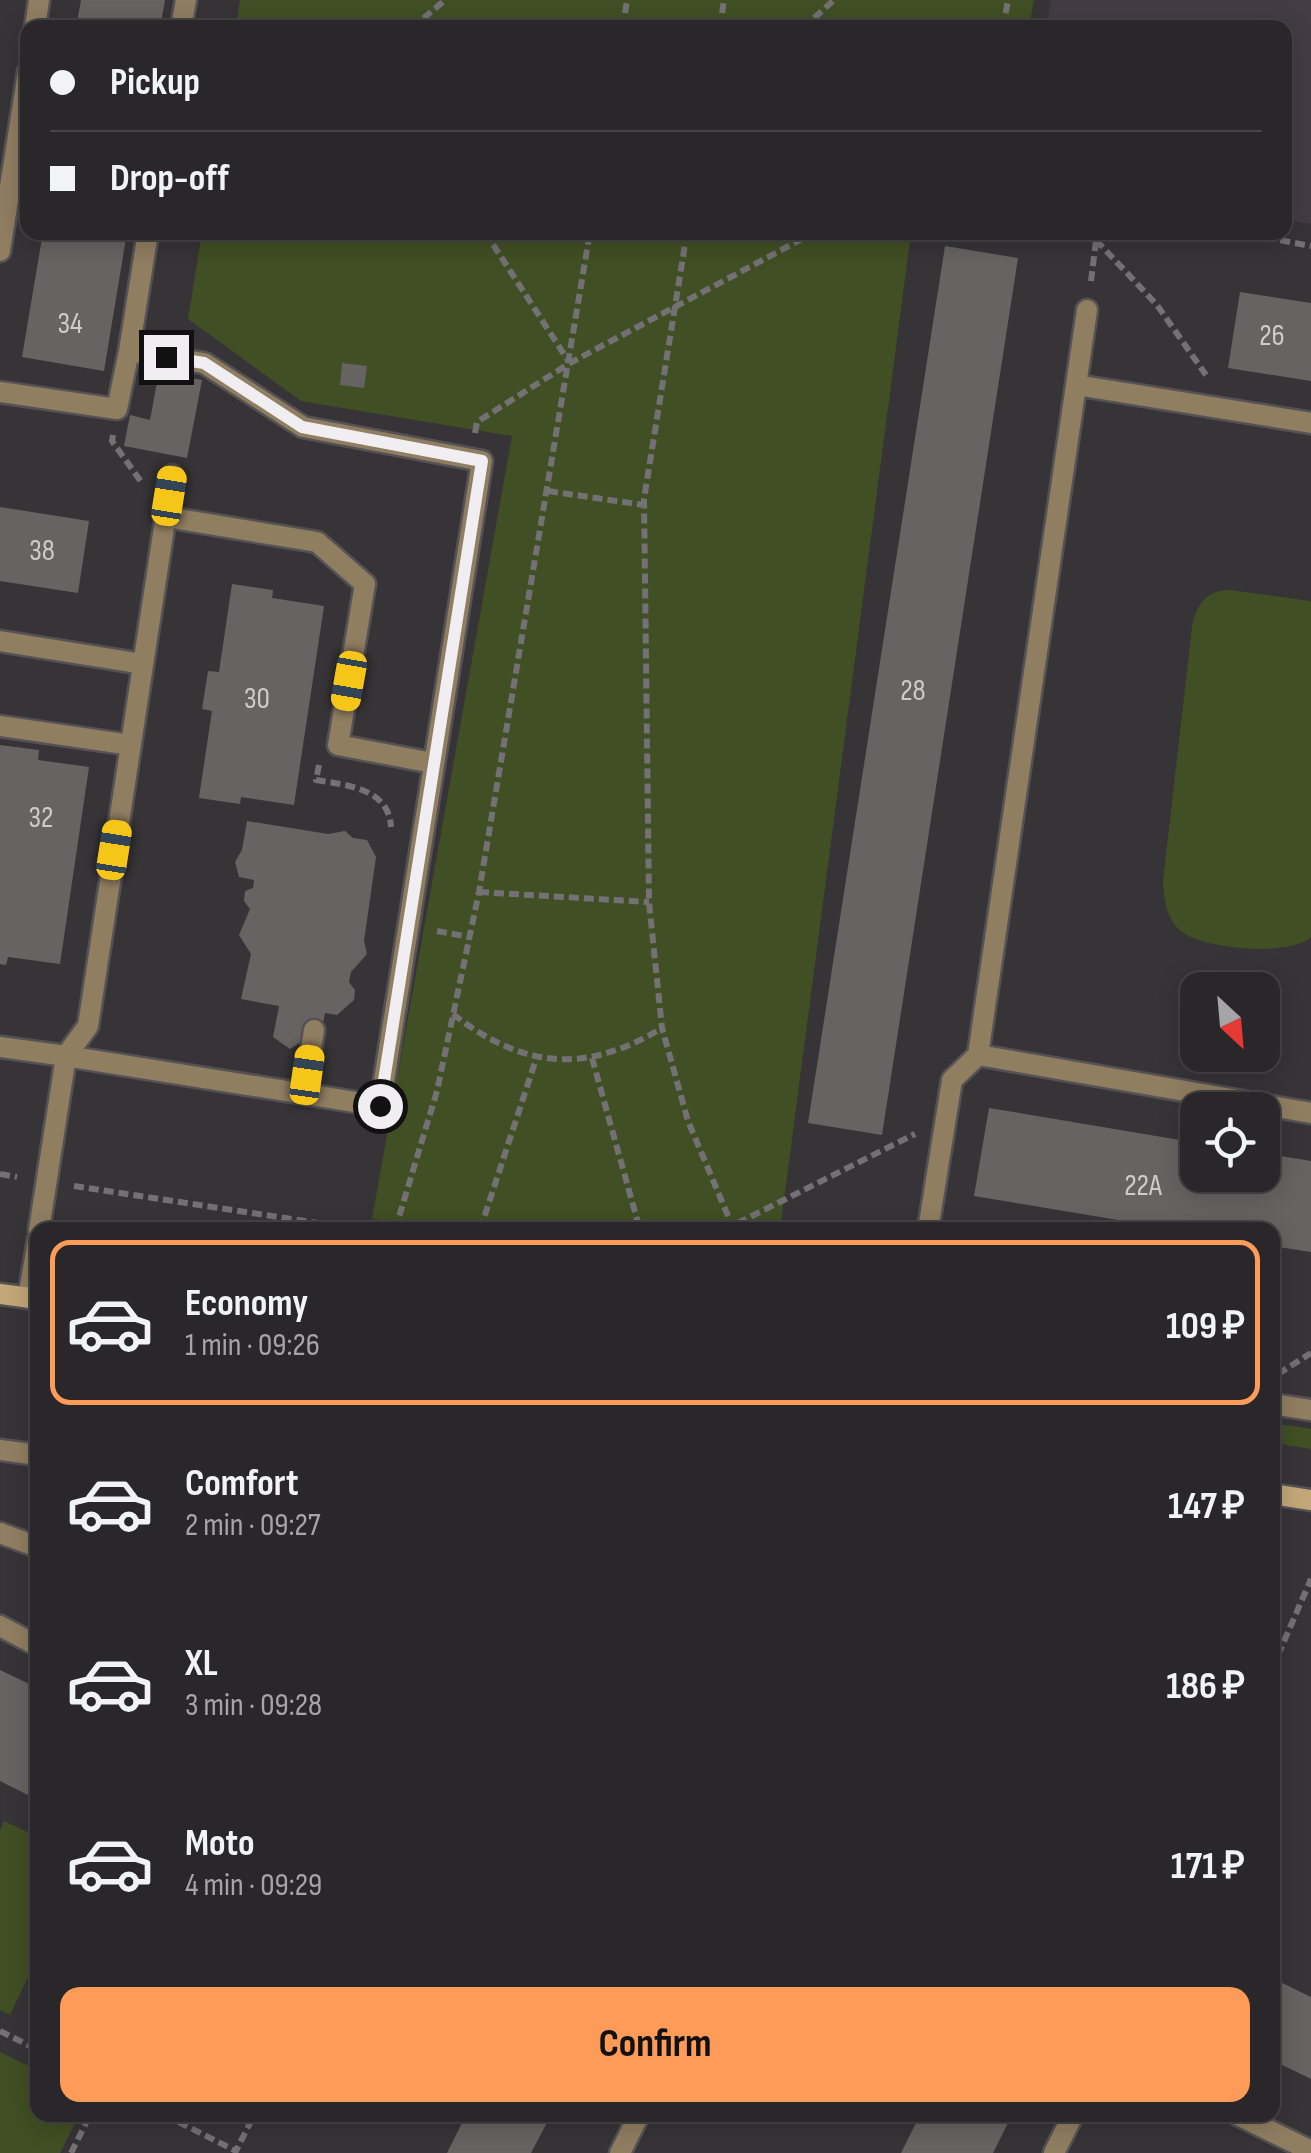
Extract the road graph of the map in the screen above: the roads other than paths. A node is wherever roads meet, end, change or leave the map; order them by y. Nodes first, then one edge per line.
1 (10, 112) edge
2 (147, 240) edge
3 (0, 251) edge
4 (1087, 310) road end
5 (128, 350) junction
6 (1076, 385) junction
7 (0, 392) edge
8 (1311, 424) edge
9 (172, 476) dead end
10 (166, 517) junction
11 (0, 641) edge
12 (143, 664) junction
13 (0, 726) edge
14 (131, 744) junction
15 (433, 763) junction
16 (314, 1030) dead end
17 (0, 1047) edge
18 (978, 1055) junction
19 (66, 1056) junction
20 (304, 1094) junction
21 (1311, 1113) edge
22 (40, 1222) edge
23 (929, 1222) edge
24 (0, 1294) edge
25 (30, 1299) edge
26 (1280, 1405) edge
27 (1311, 1410) edge
28 (0, 1450) edge
29 (30, 1454) edge
30 (1280, 1495) edge
31 (1311, 1500) edge
32 (0, 1532) edge
33 (30, 1544) edge
34 (0, 1626) edge
35 (30, 1642) edge
36 (636, 2122) edge
37 (1070, 2122) edge
38 (1252, 2122) edge
39 (1311, 2151) edge
40 (620, 2153) edge
41 (1054, 2153) edge

1 - 3 lane
2 - 5 lane
4 - 6 lane
5 - 7 lane
5 - 15 lane
6 - 8 lane
6 - 18 lane
9 - 10 lane
10 - 12 lane
10 - 15 lane
11 - 12 lane
12 - 14 lane
13 - 14 lane
14 - 19 lane
15 - 20 lane
16 - 20 lane
17 - 19 lane
18 - 21 lane
18 - 23 lane
19 - 20 lane
19 - 22 lane
24 - 25 street
26 - 27 lane
28 - 29 lane
30 - 31 street
32 - 33 lane
34 - 35 lane
36 - 40 lane
37 - 41 lane
38 - 39 lane

